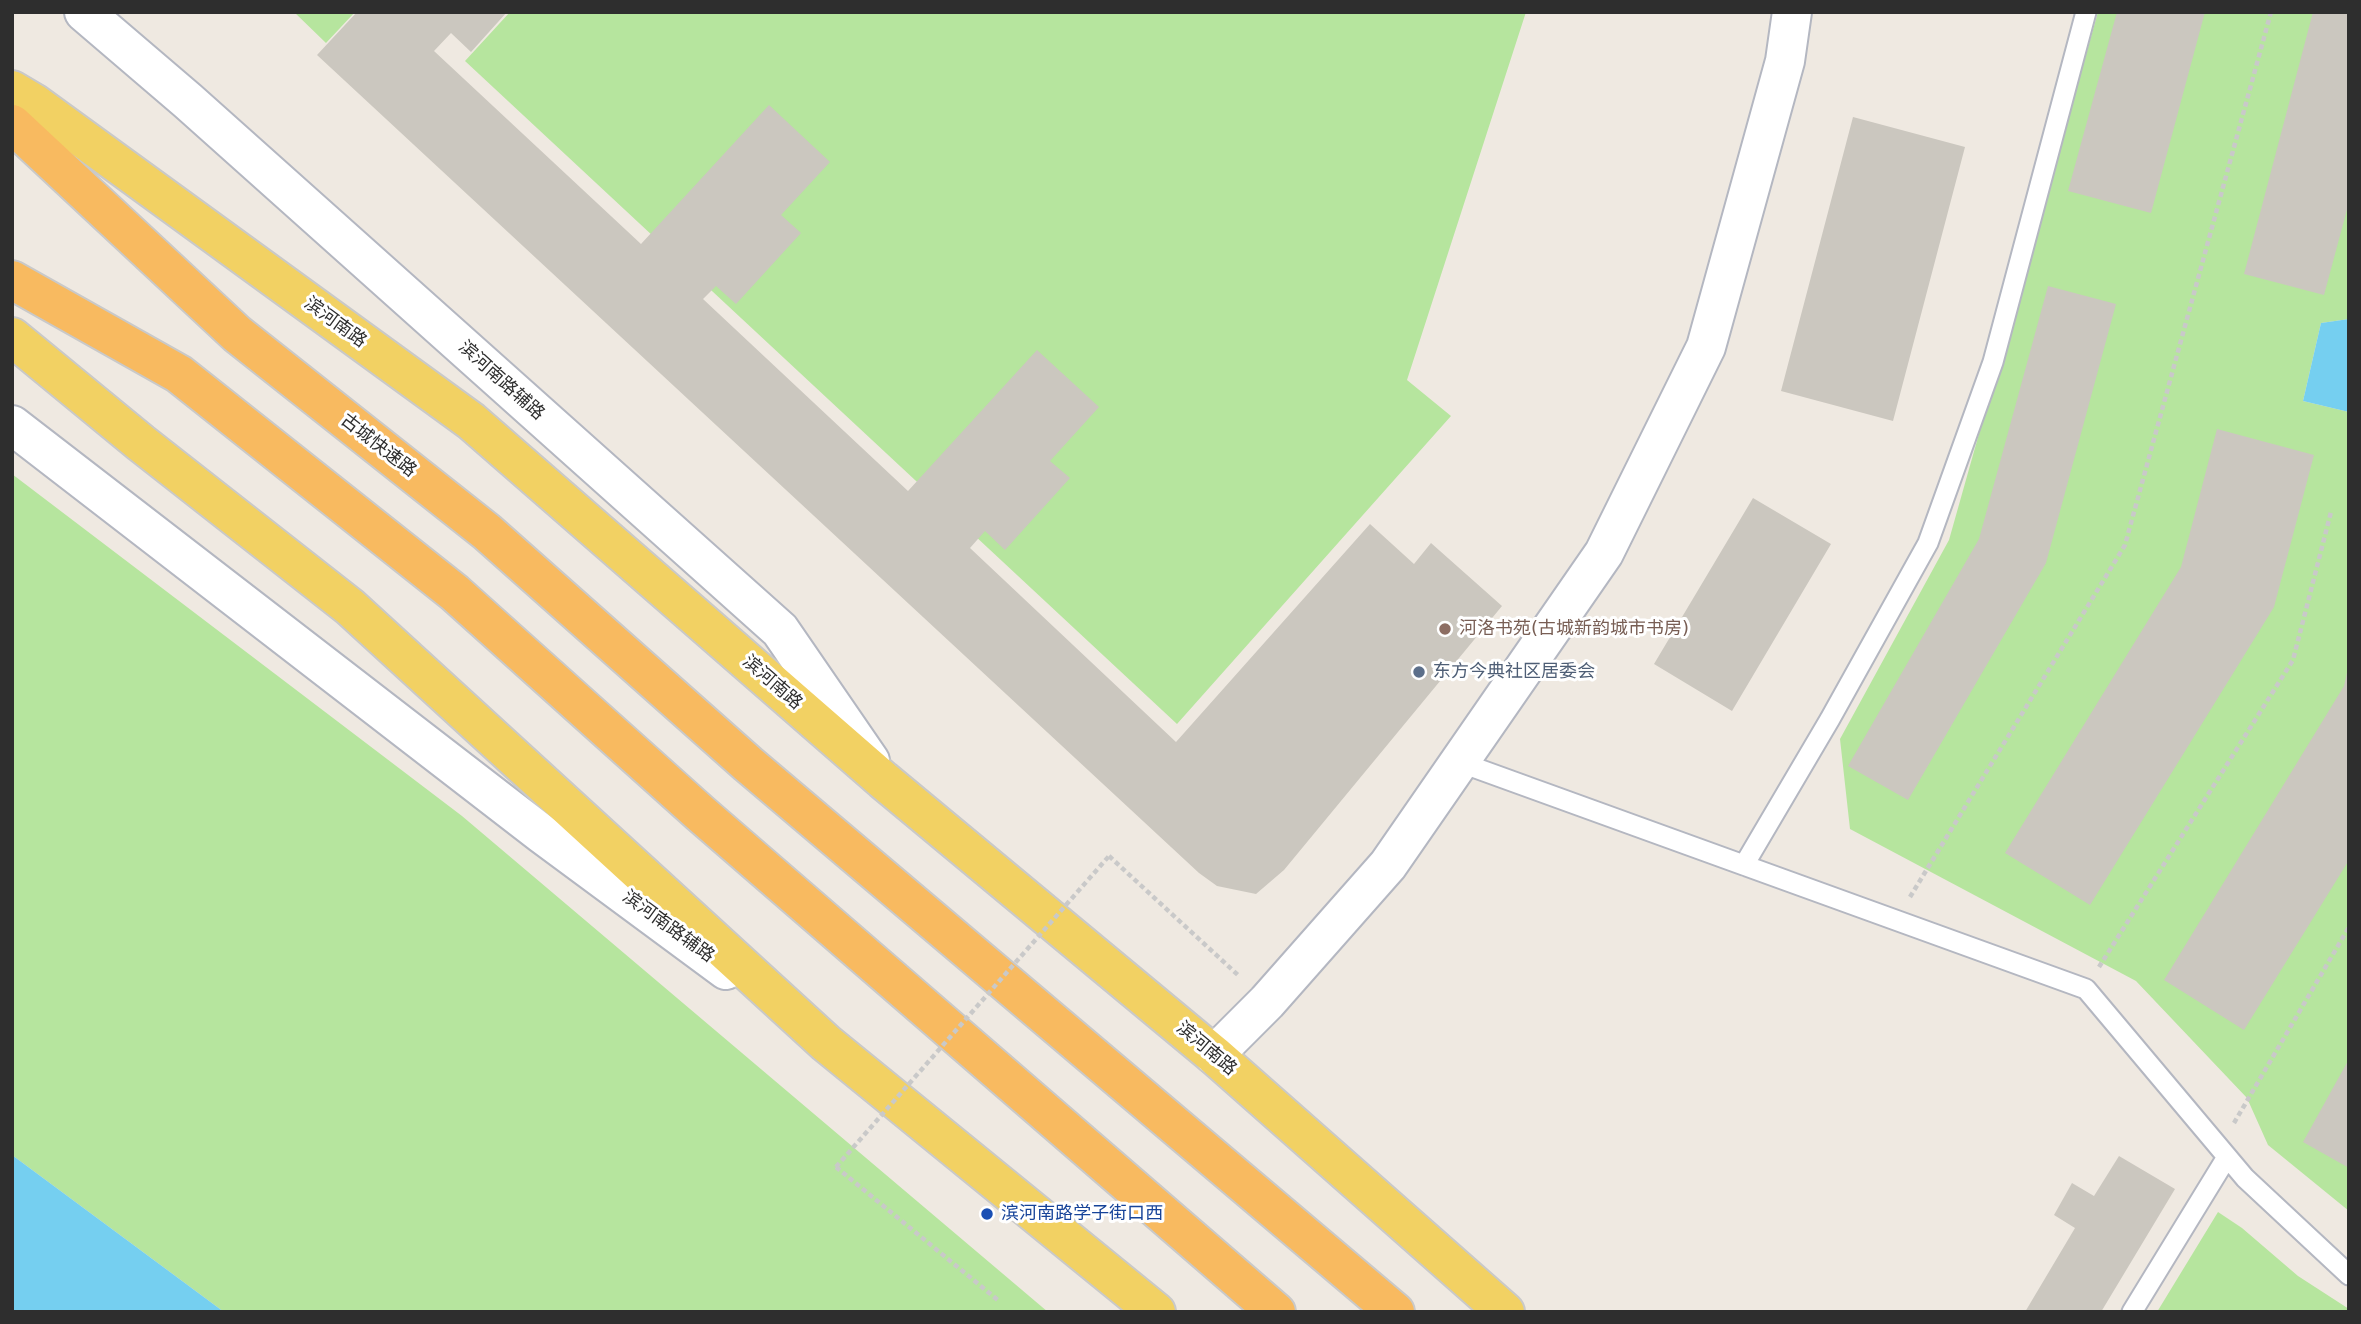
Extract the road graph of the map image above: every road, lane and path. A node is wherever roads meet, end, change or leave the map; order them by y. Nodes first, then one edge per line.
1 (84, 12) edge
2 (1793, 12) edge
3 (2086, 12) edge
4 (2271, 12) edge
5 (12, 90) edge
6 (12, 124) edge
7 (12, 280) edge
8 (12, 337) edge
9 (12, 425) edge
10 (2331, 512) dead end
11 (1459, 762) junction
12 (883, 780) junction
13 (1744, 864) junction
14 (1896, 920) junction
15 (2349, 927) edge
16 (2085, 989) junction
17 (1267, 1002) junction
18 (826, 1044) junction
19 (1214, 1055) junction
20 (2223, 1152) junction
21 (2349, 1275) edge
22 (999, 1301) dead end
23 (1156, 1312) edge
24 (1276, 1312) edge
25 (1395, 1312) edge
26 (1505, 1312) edge
27 (2132, 1312) edge

1 - 12 main road, 滨河南路辅路
2 - 11 main road
3 - 13 lane
4 - 14 path
5 - 12 main road, 滨河南路
6 - 25 highway, 古城快速路
7 - 24 highway
8 - 18 main road
9 - 18 main road, 滨河南路辅路
10 - 16 path
11 - 13 lane
11 - 17 main road
12 - 19 main road, 滨河南路
13 - 14 lane
14 - 16 lane
15 - 20 path
16 - 20 lane
17 - 19 main road
17 - 22 path, bridge
18 - 23 main road
19 - 26 main road, 滨河南路
20 - 21 lane
20 - 27 lane

